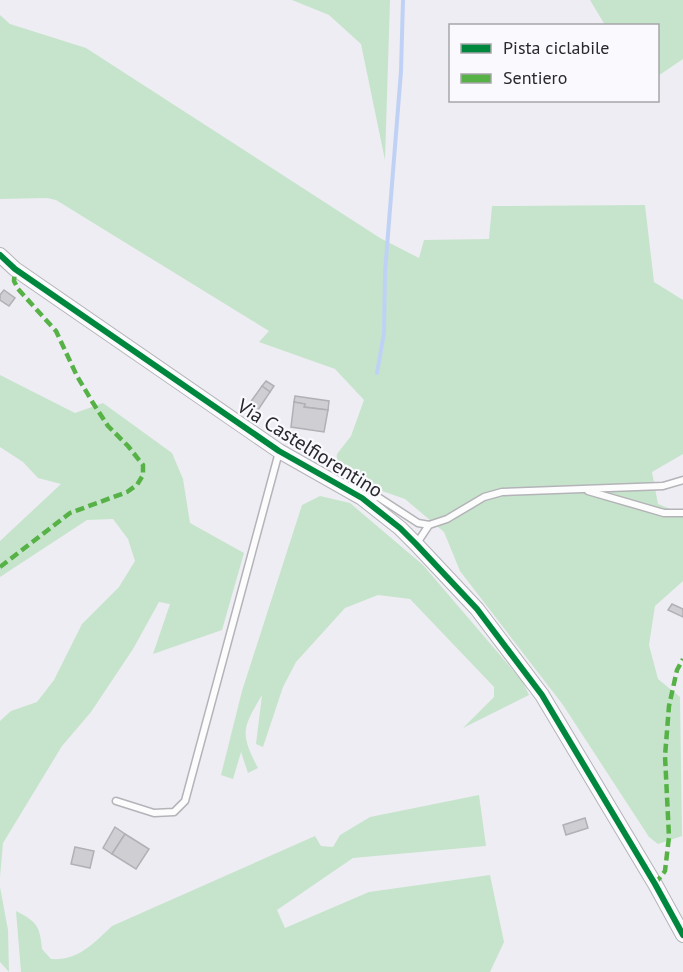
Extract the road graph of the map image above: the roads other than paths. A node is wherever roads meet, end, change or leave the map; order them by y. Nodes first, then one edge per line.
1 (0, 255) edge
2 (279, 452) junction
3 (683, 480) edge
4 (583, 489) junction
5 (362, 498) junction
6 (683, 513) edge
7 (429, 525) junction
8 (416, 544) junction
9 (116, 801) dead end
10 (683, 935) edge

1 - 2 street, Via Castelfiorentino
2 - 5 street, Via Castelfiorentino
2 - 9 lane
3 - 4 lane
4 - 6 lane
4 - 7 lane
5 - 7 lane
5 - 8 street, Via Castelfiorentino
7 - 8 lane
8 - 10 street, Via Castelfiorentino

